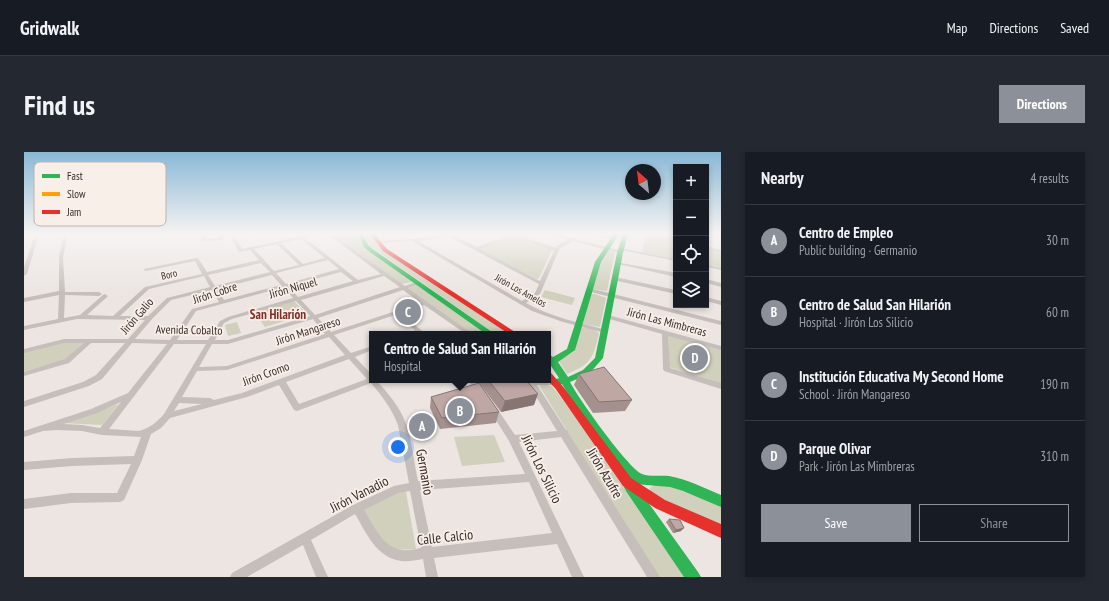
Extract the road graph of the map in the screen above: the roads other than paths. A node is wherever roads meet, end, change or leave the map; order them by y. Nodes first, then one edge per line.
1 (31, 254) edge
2 (62, 254) edge
3 (255, 254) edge
4 (290, 254) edge
5 (322, 254) edge
6 (357, 254) edge
7 (377, 254) edge
8 (391, 254) edge
9 (437, 254) edge
10 (485, 254) edge
11 (555, 254) edge
12 (602, 254) edge
13 (620, 254) edge
14 (638, 254) edge
15 (328, 259) junction
16 (673, 260) edge
17 (262, 261) junction
18 (618, 263) junction
19 (302, 265) junction
20 (709, 267) edge
21 (721, 269) edge
22 (146, 270) dead end
23 (342, 270) junction
24 (272, 272) junction
25 (24, 274) edge
26 (385, 274) junction
27 (673, 274) edge
28 (205, 275) junction
29 (614, 279) junction
30 (357, 282) junction
31 (418, 283) junction
32 (709, 283) edge
33 (541, 284) junction
34 (283, 285) junction
35 (721, 285) edge
36 (213, 287) junction
37 (404, 287) junction
38 (589, 290) junction
39 (673, 291) edge
40 (62, 293) junction
41 (611, 296) junction
42 (24, 300) edge
43 (298, 300) junction
44 (709, 300) edge
45 (222, 302) junction
46 (425, 303) junction
47 (521, 303) junction
48 (721, 303) edge
49 (396, 313) junction
50 (82, 317) junction
51 (314, 317) junction
52 (608, 317) junction
53 (114, 318) junction
54 (150, 318) junction
55 (61, 320) junction
56 (721, 323) edge
57 (578, 325) junction
58 (24, 328) edge
59 (420, 331) edge
60 (466, 331) edge
61 (487, 331) edge
62 (509, 331) edge
63 (605, 331) junction
64 (665, 332) junction
65 (331, 335) junction
66 (131, 340) junction
67 (90, 341) junction
68 (172, 342) junction
69 (210, 342) junction
70 (721, 348) edge
71 (369, 349) edge
72 (24, 350) edge
73 (350, 356) junction
74 (551, 360) edge
75 (551, 362) edge
76 (195, 369) junction
77 (24, 374) edge
78 (369, 377) edge
79 (551, 379) edge
80 (282, 380) junction
81 (369, 381) edge
82 (566, 381) junction
83 (375, 383) edge
84 (473, 383) edge
85 (533, 383) edge
86 (721, 386) edge
87 (132, 394) junction
88 (176, 400) junction
89 (218, 402) junction
90 (24, 404) edge
91 (167, 416) junction
92 (41, 428) junction
93 (102, 432) junction
94 (147, 433) junction
95 (565, 433) junction
96 (24, 434) edge
97 (513, 439) junction
98 (137, 460) junction
99 (24, 466) edge
100 (531, 478) junction
101 (638, 478) junction
102 (627, 482) junction
103 (413, 486) junction
104 (721, 501) edge
105 (24, 504) edge
106 (357, 508) junction
107 (721, 531) edge
108 (305, 538) junction
109 (559, 538) junction
110 (427, 554) junction
111 (236, 577) edge
112 (322, 577) edge
113 (432, 577) edge
114 (578, 577) edge
115 (654, 577) edge
116 (692, 577) edge

1 - 25 street
2 - 40 street
3 - 17 street, Germanio
4 - 19 street
5 - 15 street
6 - 26 street
7 - 31 main road
8 - 62 main road
9 - 47 street, Jirón Los Amelos
10 - 33 street
11 - 33 street
12 - 38 main road
13 - 18 main road
14 - 16 street
15 - 19 street, Jirón Galio
15 - 23 street
17 - 24 street, Germanio
17 - 28 street, Boro
18 - 27 street
18 - 29 main road
19 - 24 street, Jirón Galio
20 - 21 street
22 - 28 street
23 - 30 street
23 - 34 street, Jirón Cobre
24 - 34 street, Germanio
24 - 36 street, Jirón Galio
26 - 30 street, Jirón Niquel
26 - 37 street
28 - 36 street
28 - 53 street, Boro
29 - 39 street
29 - 41 main road
30 - 43 street, Jirón Niquel
31 - 37 street, Avenida Cobalto
31 - 61 main road
32 - 35 street
33 - 47 street
34 - 43 street, Germanio
34 - 45 street, Jirón Cobre
36 - 45 street
36 - 54 street, Jirón Galio
37 - 46 street
37 - 51 street, Avenida Cobalto
38 - 41 street
38 - 57 main road
40 - 42 street
40 - 50 street
40 - 55 street
41 - 52 main road
41 - 56 street
43 - 51 street, Germanio
43 - 69 street, Jirón Niquel
44 - 48 street
45 - 68 street, Jirón Cobre
46 - 49 street, Jirón Mangareso
46 - 60 street
47 - 57 street, Jirón Los Amelos
49 - 59 street
49 - 65 street, Jirón Mangareso
50 - 53 street
50 - 55 street
51 - 65 street, Germanio
51 - 69 street, Avenida Cobalto
52 - 63 main road
52 - 64 street, Jirón Las Mimbreras
53 - 54 street
54 - 66 street, Jirón Galio
55 - 58 street
57 - 63 street, Jirón Los Amelos
57 - 74 main road
63 - 82 main road
64 - 70 street, Jirón Las Mimbreras
64 - 86 street
65 - 73 street, Germanio
65 - 76 street, Jirón Mangareso
66 - 67 street, Avenida Cobalto
66 - 68 street, Avenida Cobalto
66 - 90 street, Jirón Galio
67 - 72 street, Avenida Cobalto
67 - 77 street
68 - 69 street, Avenida Cobalto
68 - 87 street, Jirón Cobre
69 - 76 street, Jirón Niquel
71 - 73 street, Jirón Cromo
73 - 78 street, Germanio
73 - 80 street, Jirón Cromo
75 - 82 main road
76 - 88 street, Jirón Niquel
79 - 82 main road
79 - 102 main road
80 - 81 street
80 - 89 street, Jirón Cromo
82 - 101 main road
83 - 103 street, Germanio
84 - 97 street, Jirón Los Silicio
85 - 95 street, Jirón Azufre
87 - 92 street
87 - 93 street, Jirón Cobre
88 - 89 street
88 - 91 street, Jirón Niquel
89 - 91 street, Jirón Cromo
91 - 94 street, Jirón Niquel
92 - 93 street
92 - 96 street
93 - 94 street
94 - 98 street
95 - 97 street
95 - 115 street, Jirón Azufre
97 - 100 street, Jirón Los Silicio
98 - 99 street
98 - 105 street
100 - 103 street, Jirón Vanadio
100 - 109 street, Jirón Los Silicio
101 - 102 main road
101 - 104 main road
102 - 107 main road
102 - 116 main road
103 - 106 street, Jirón Vanadio
103 - 110 street, Germanio
106 - 108 street, Jirón Vanadio
106 - 110 street, Calle Calcio
108 - 111 street, Jirón Vanadio
108 - 112 street
109 - 110 street, Calle Calcio
109 - 114 street, Jirón Los Silicio
110 - 113 street, Germanio

